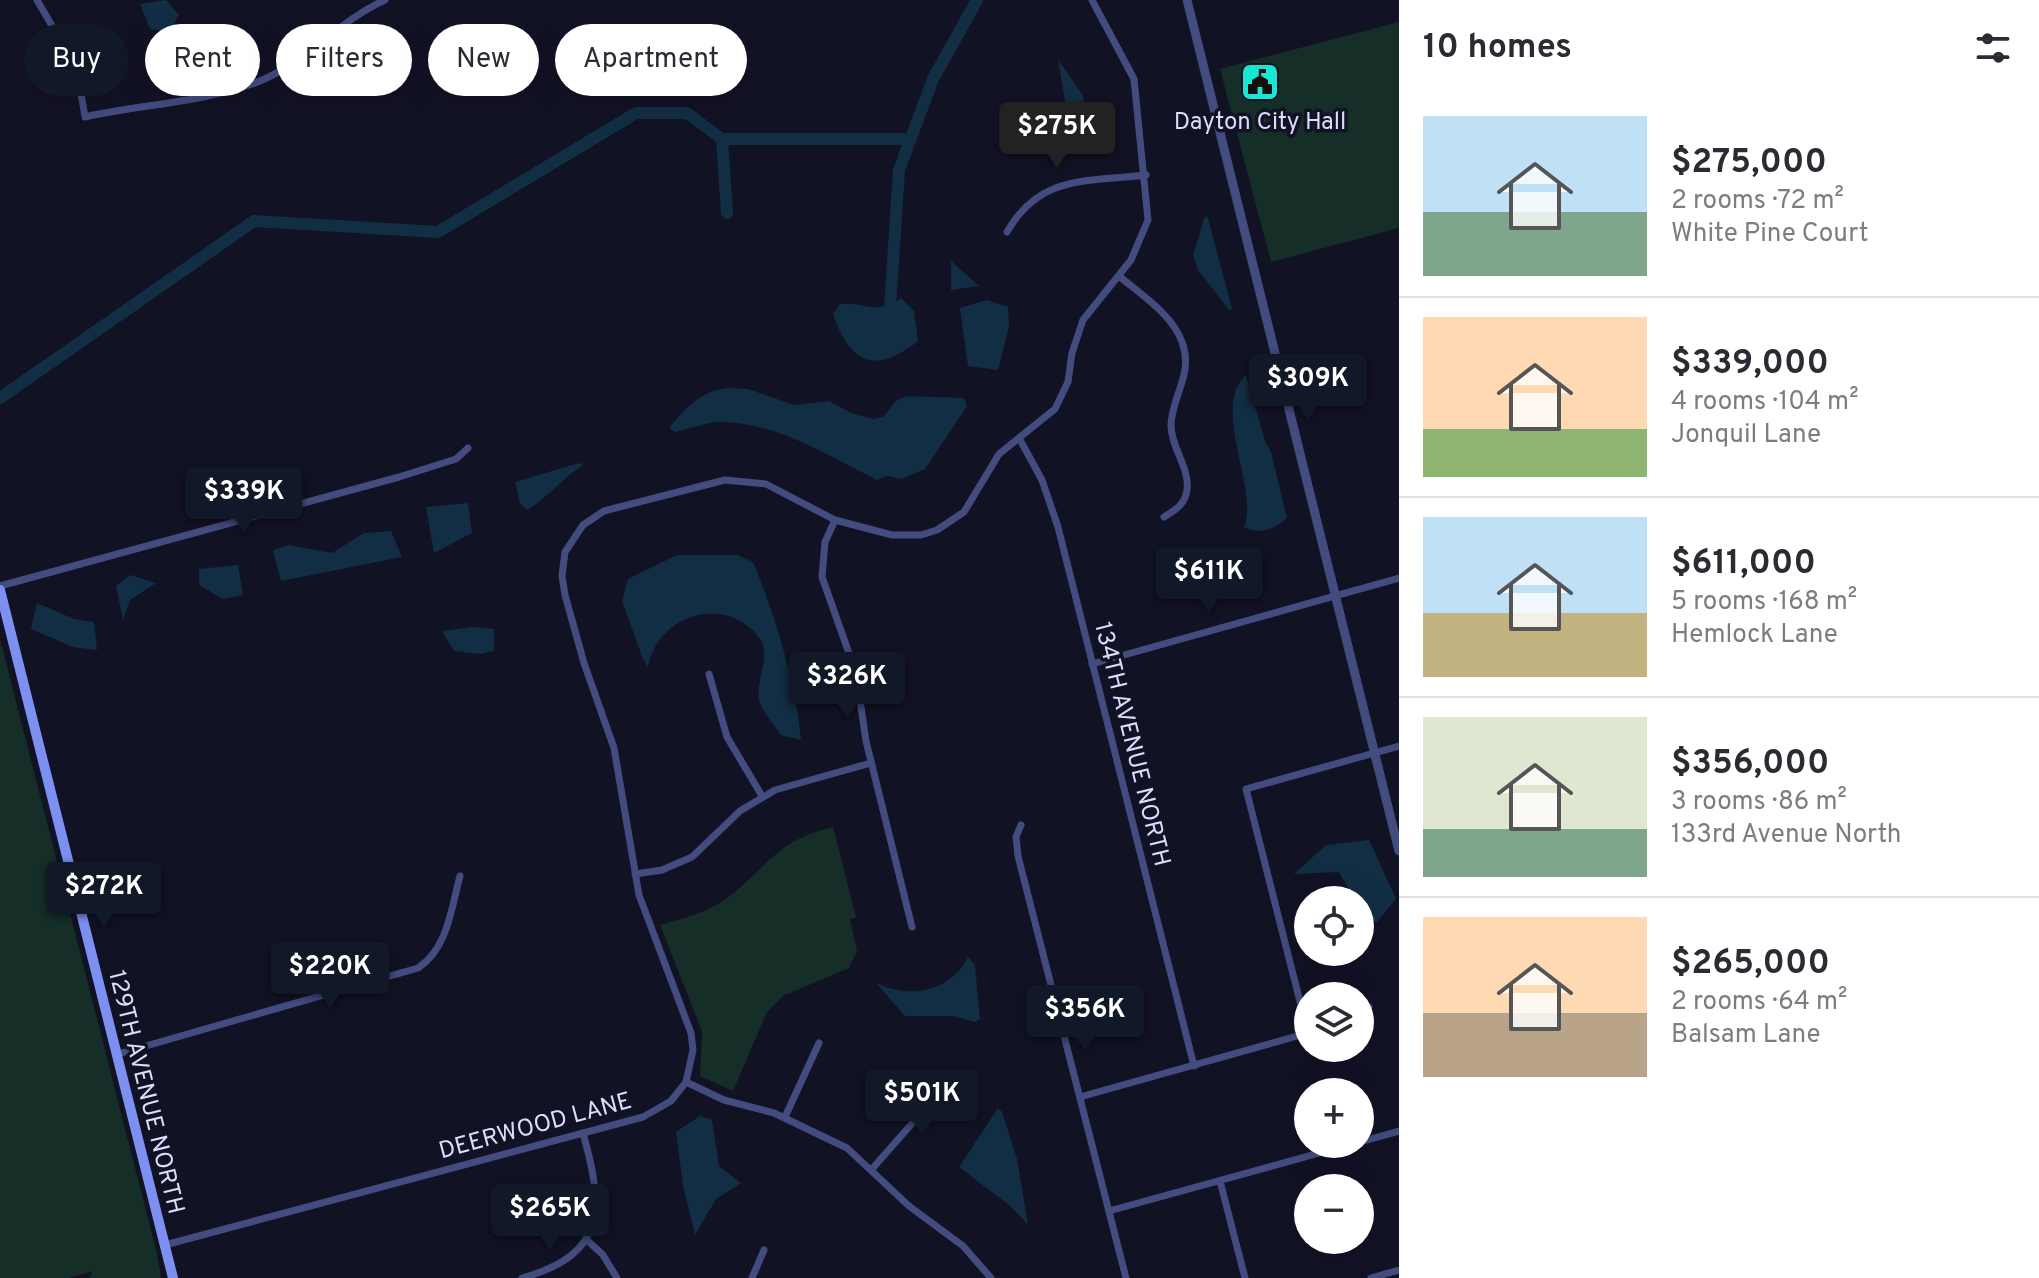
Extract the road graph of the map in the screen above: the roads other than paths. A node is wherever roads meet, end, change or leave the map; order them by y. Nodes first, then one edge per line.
1 (37, 0) edge
2 (385, 0) edge
3 (1092, 0) edge
4 (1187, 0) edge
5 (1146, 175) junction
6 (1007, 232) dead end
7 (1119, 276) junction
8 (1019, 438) junction
9 (468, 448) dead end
10 (1164, 517) dead end
11 (835, 520) junction
12 (1399, 578) edge
13 (0, 588) edge
14 (1334, 596) junction
15 (1092, 664) junction
16 (709, 674) dead end
17 (1399, 746) edge
18 (1374, 753) junction
19 (871, 763) junction
20 (762, 796) junction
21 (1021, 825) dead end
22 (1399, 851) edge
23 (635, 874) junction
24 (460, 876) dead end
25 (912, 927) dead end
26 (1295, 982) edge
27 (1294, 1037) edge
28 (819, 1043) dead end
29 (118, 1054) junction
30 (1194, 1066) junction
31 (936, 1079) dead end
32 (686, 1082) junction
33 (1080, 1097) junction
34 (785, 1117) junction
35 (1399, 1131) edge
36 (583, 1133) junction
37 (1374, 1138) edge
38 (1302, 1158) edge
39 (872, 1169) junction
40 (1220, 1181) junction
41 (1109, 1211) junction
42 (586, 1239) junction
43 (165, 1245) junction
44 (764, 1250) dead end
45 (1399, 1270) edge
46 (173, 1278) edge
47 (522, 1278) edge
48 (617, 1278) edge
49 (752, 1278) edge
50 (991, 1278) edge
51 (1126, 1278) edge
52 (1245, 1278) edge
53 (1371, 1278) edge

1 - 2 street
3 - 5 street
4 - 14 street
5 - 6 street
5 - 7 street
7 - 8 street
7 - 10 street
8 - 11 street
8 - 15 street, 134TH AVENUE NORTH
9 - 13 street
11 - 19 street
11 - 23 street
12 - 14 street
13 - 29 main road, 129TH AVENUE NORTH
14 - 15 street
14 - 18 street
15 - 30 street, 134TH AVENUE NORTH
16 - 20 street
17 - 18 street
18 - 22 street
18 - 26 street
19 - 20 street
19 - 25 street
20 - 23 street
21 - 33 street
23 - 32 street
24 - 29 street
27 - 30 street
28 - 34 street
29 - 43 main road, 129TH AVENUE NORTH
30 - 33 street
31 - 39 street
32 - 34 street
32 - 36 street, DEERWOOD LANE
33 - 41 street
34 - 39 street
35 - 37 street
36 - 42 street
36 - 43 street, DEERWOOD LANE
38 - 40 street
39 - 50 street
40 - 41 street
40 - 52 street
41 - 51 street
42 - 47 street
42 - 48 street
43 - 46 main road, 129TH AVENUE NORTH
44 - 49 street
45 - 53 street

